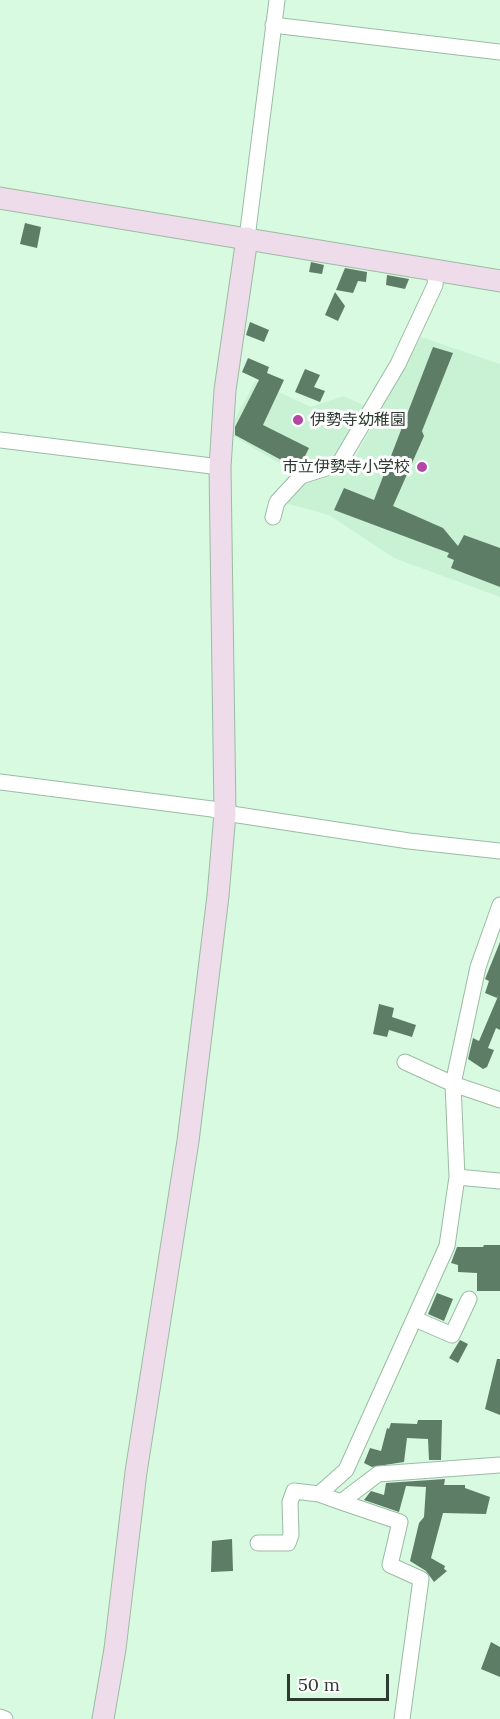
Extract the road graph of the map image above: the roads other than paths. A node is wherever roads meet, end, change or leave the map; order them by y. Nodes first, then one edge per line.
1 (272, 1) edge
2 (273, 26) junction
3 (500, 52) edge
4 (0, 198) edge
5 (247, 238) junction
6 (436, 270) junction
7 (500, 281) edge
8 (0, 440) edge
9 (220, 467) junction
10 (273, 517) dead end
11 (0, 782) edge
12 (225, 813) junction
13 (500, 851) edge
14 (500, 905) edge
15 (405, 1062) dead end
16 (453, 1084) junction
17 (500, 1100) edge
18 (457, 1177) junction
19 (500, 1181) edge
20 (469, 1299) dead end
21 (415, 1320) junction
22 (500, 1465) edge
23 (319, 1494) junction
24 (341, 1502) junction
25 (258, 1543) dead end
26 (0, 1717) edge
27 (5, 1719) edge
28 (103, 1719) edge
29 (402, 1719) edge

1 - 2 street
2 - 3 street
2 - 5 street
4 - 5 street
5 - 6 street
5 - 9 street
6 - 7 street
6 - 10 street
8 - 9 street
9 - 12 street
11 - 12 street
12 - 13 street
12 - 28 street
14 - 16 street
15 - 16 street
16 - 17 street
16 - 18 street
18 - 19 street
18 - 21 street
20 - 21 street
21 - 23 street
22 - 24 street
23 - 24 street
23 - 25 street
24 - 29 street
26 - 27 street

